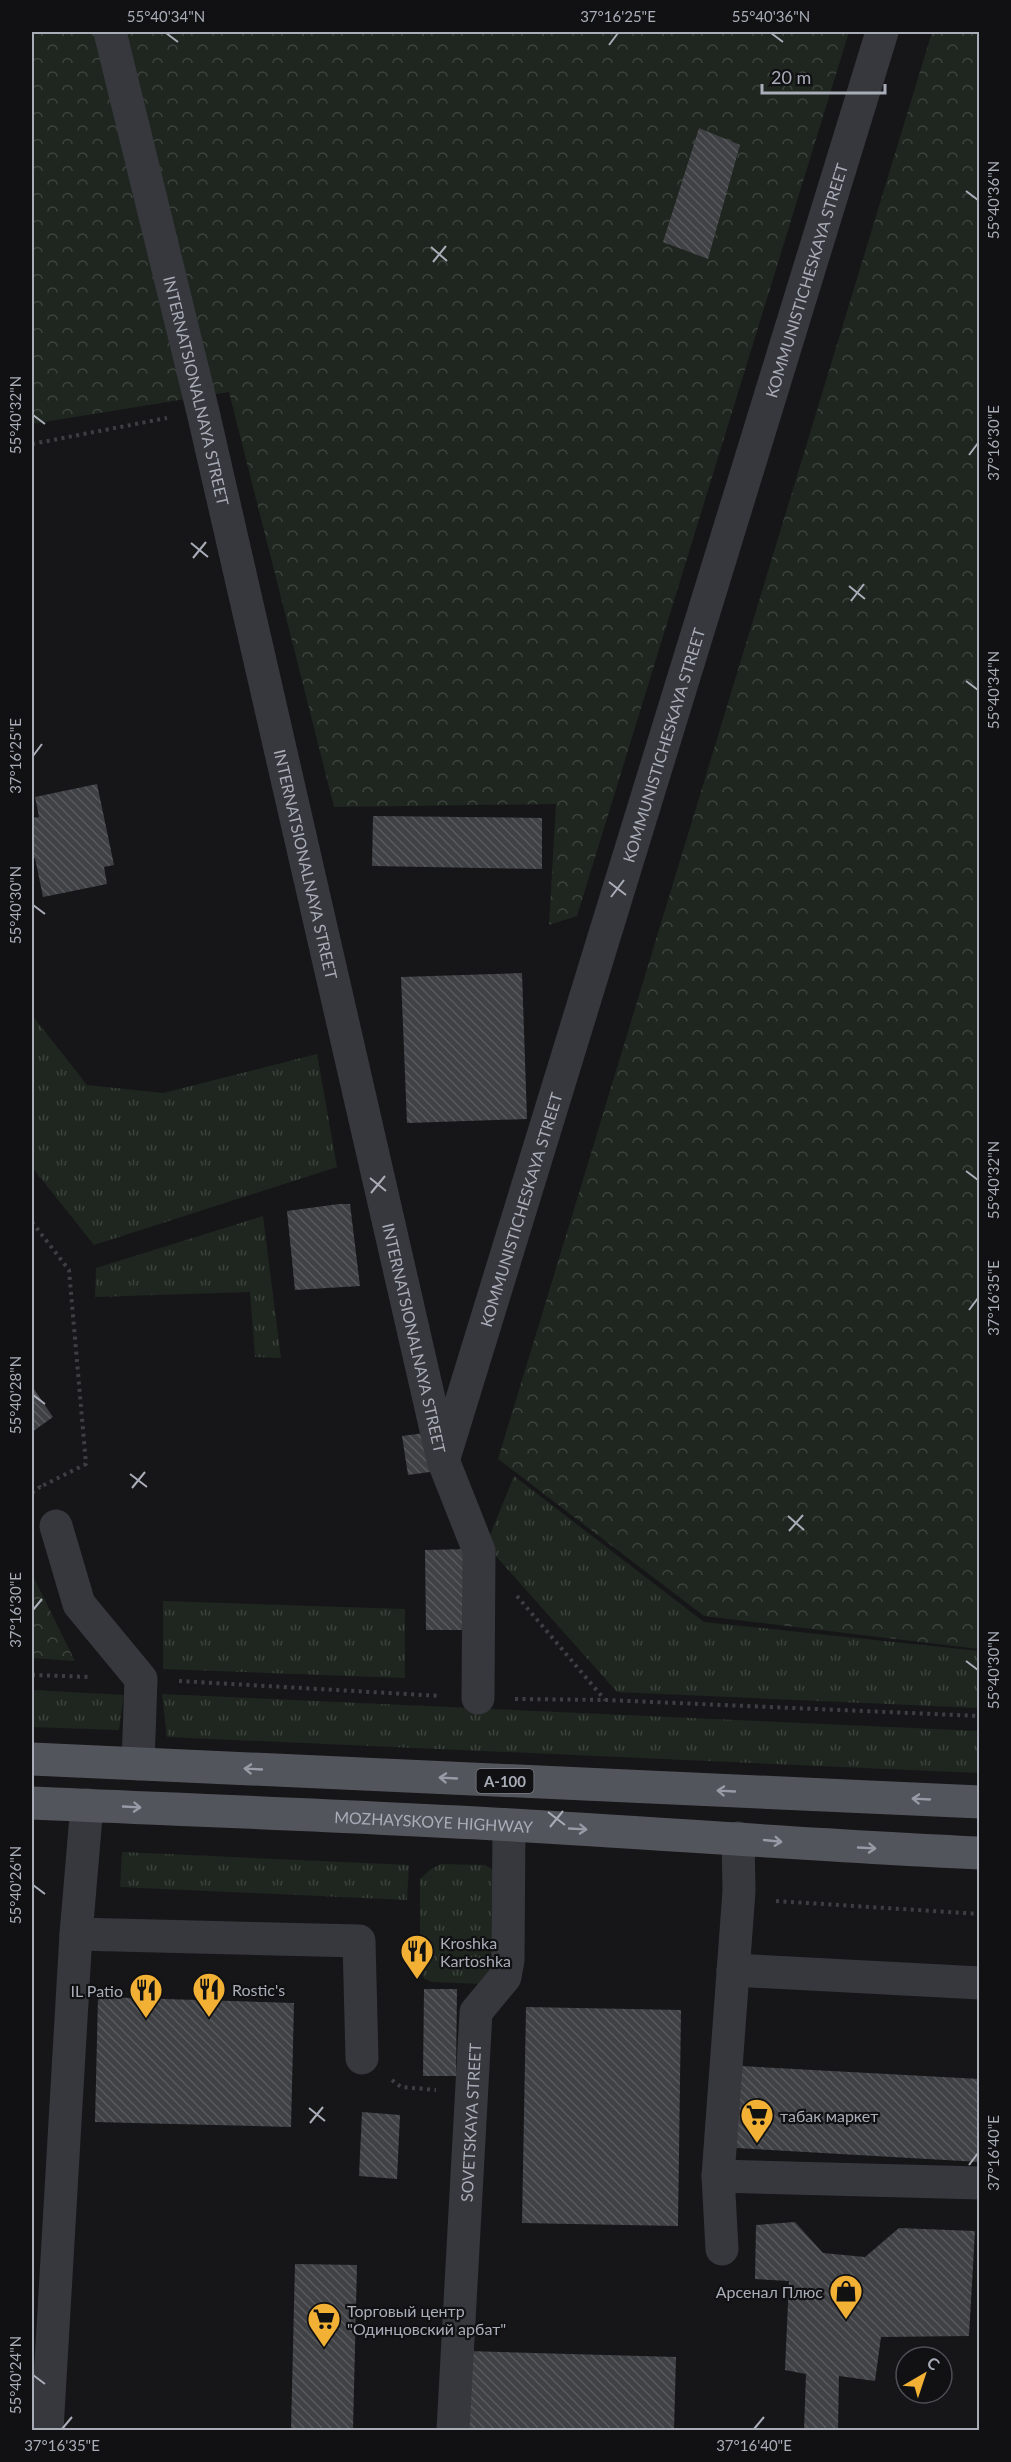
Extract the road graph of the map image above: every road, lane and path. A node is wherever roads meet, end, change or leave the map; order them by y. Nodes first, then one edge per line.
1 (110, 32) edge
2 (882, 32) edge
3 (203, 412) junction
4 (32, 444) edge
5 (32, 1222) edge
6 (443, 1461) junction
7 (40, 1487) dead end
8 (56, 1526) dead end
9 (516, 1595) dead end
10 (478, 1698) dead end
11 (606, 1700) dead end
12 (32, 1759) edge
13 (138, 1764) junction
14 (980, 1802) edge
15 (32, 1803) edge
16 (87, 1805) junction
17 (509, 1825) junction
18 (738, 1838) junction
19 (980, 1853) edge
20 (76, 1934) junction
21 (733, 1970) junction
22 (980, 1983) edge
23 (362, 2058) joint
24 (440, 2091) dead end
25 (718, 2176) junction
26 (980, 2183) edge
27 (722, 2248) dead end
28 (46, 2430) edge
29 (453, 2430) edge

1 - 3 street, INTERNATSIONALNAYA STREET
2 - 6 street, KOMMUNISTICHESKAYA STREET
3 - 4 path
3 - 6 street, INTERNATSIONALNAYA STREET
5 - 7 path
6 - 10 street, INTERNATSIONALNAYA STREET
8 - 13 street
9 - 11 path
12 - 13 main road, А-100
14 -> 13 main road, А-100
15 - 16 main road, MOZHAYSKOYE HIGHWAY
16 -> 17 main road, MOZHAYSKOYE HIGHWAY
16 - 20 street
17 -> 18 main road, MOZHAYSKOYE HIGHWAY
17 - 29 street, SOVETSKAYA STREET
18 -> 19 main road, MOZHAYSKOYE HIGHWAY
18 - 21 street
20 - 23 street
20 - 28 street
21 - 22 street
21 - 25 street
23 - 24 path
25 - 26 street
25 - 27 street

